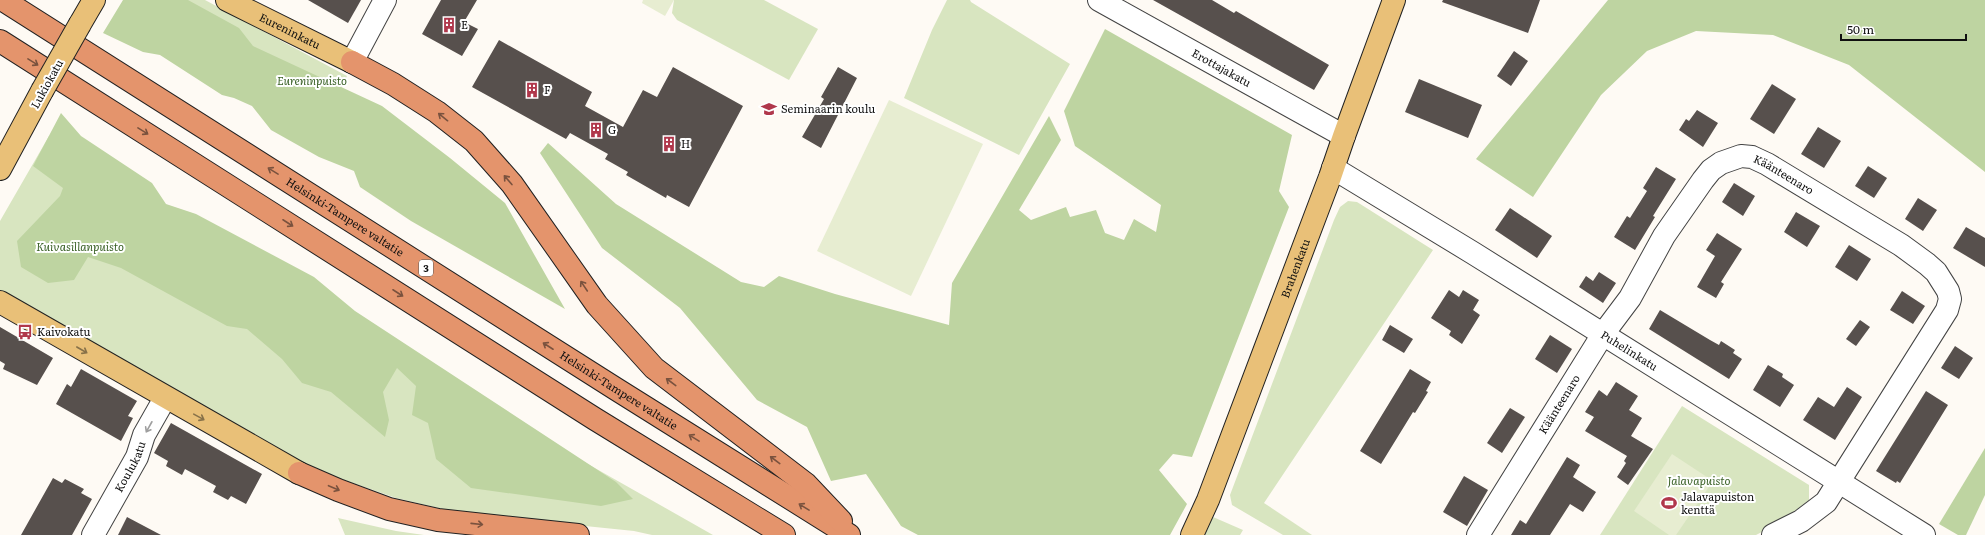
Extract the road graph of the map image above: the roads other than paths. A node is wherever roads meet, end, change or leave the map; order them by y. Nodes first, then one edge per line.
1 (3, 0) edge
2 (94, 0) edge
3 (227, 0) edge
4 (385, 0) edge
5 (1099, 0) edge
6 (1394, 0) edge
7 (0, 41) edge
8 (352, 62) junction
9 (1344, 136) junction
10 (1333, 168) junction
11 (0, 169) edge
12 (0, 302) edge
13 (1603, 334) junction
14 (165, 398) junction
15 (298, 473) joint
16 (1840, 482) junction
17 (93, 535) edge
18 (578, 535) edge
19 (784, 535) edge
20 (849, 535) edge
21 (854, 535) edge
22 (1192, 535) edge
23 (1478, 535) edge
24 (1772, 535) edge
25 (1924, 535) edge

20 -> 1 highway, Helsinki-Tampere valtatie / 3
2 - 11 main road, Lukiokatu, bridge
3 - 8 main road, Eureninkatu
4 - 8 street
5 - 9 street, Erottajakatu
6 - 9 main road, Brahenkatu
7 -> 19 highway
21 -> 8 highway
9 - 10 main road, Brahenkatu
10 - 13 street, Puhelinkatu
10 - 22 main road, Brahenkatu
12 -> 14 main road
13 - 16 street, Puhelinkatu
13 - 16 street, Käänteenaro
13 - 23 street, Käänteenaro
14 -> 15 main road
14 -> 17 street, Koulukatu
15 -> 18 highway
16 - 24 street, Käänteenaro
16 - 25 street, Puhelinkatu

